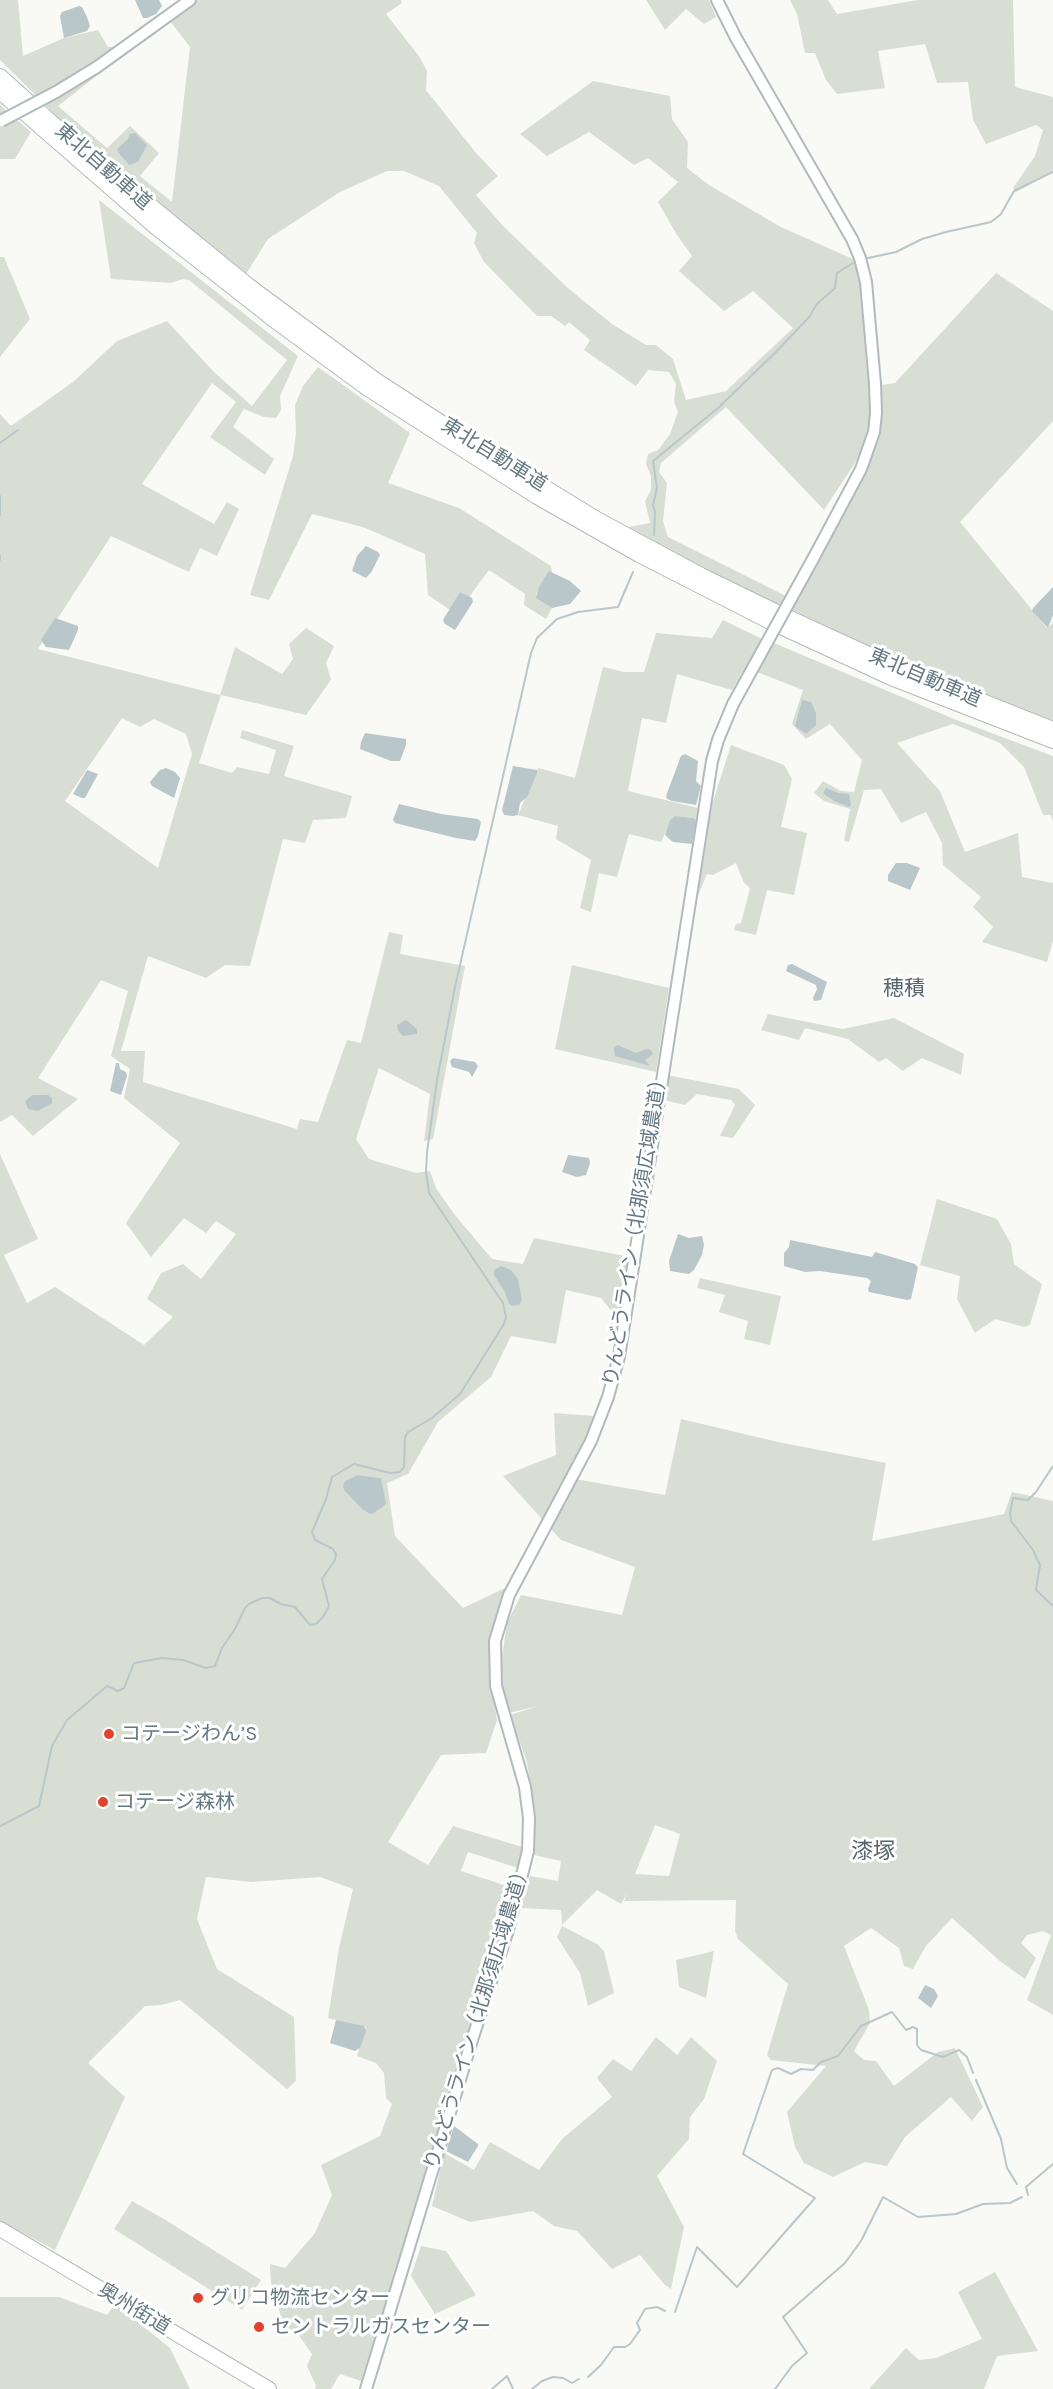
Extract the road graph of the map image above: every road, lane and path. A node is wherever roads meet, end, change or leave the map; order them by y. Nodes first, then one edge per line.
1 (190, 0) edge
2 (717, 0) edge
3 (0, 76) edge
4 (0, 92) edge
5 (1, 122) edge
6 (1053, 729) edge
7 (1053, 741) edge
8 (0, 2229) edge
9 (269, 2389) edge
10 (366, 2389) edge

1 - 5 street, bridge
2 - 10 street, りんどうライン（北那須広域農道）, bridge
3 - 6 highway, 東北自動車道
4 - 7 highway, 東北自動車道
8 - 9 highway, 奥州街道

